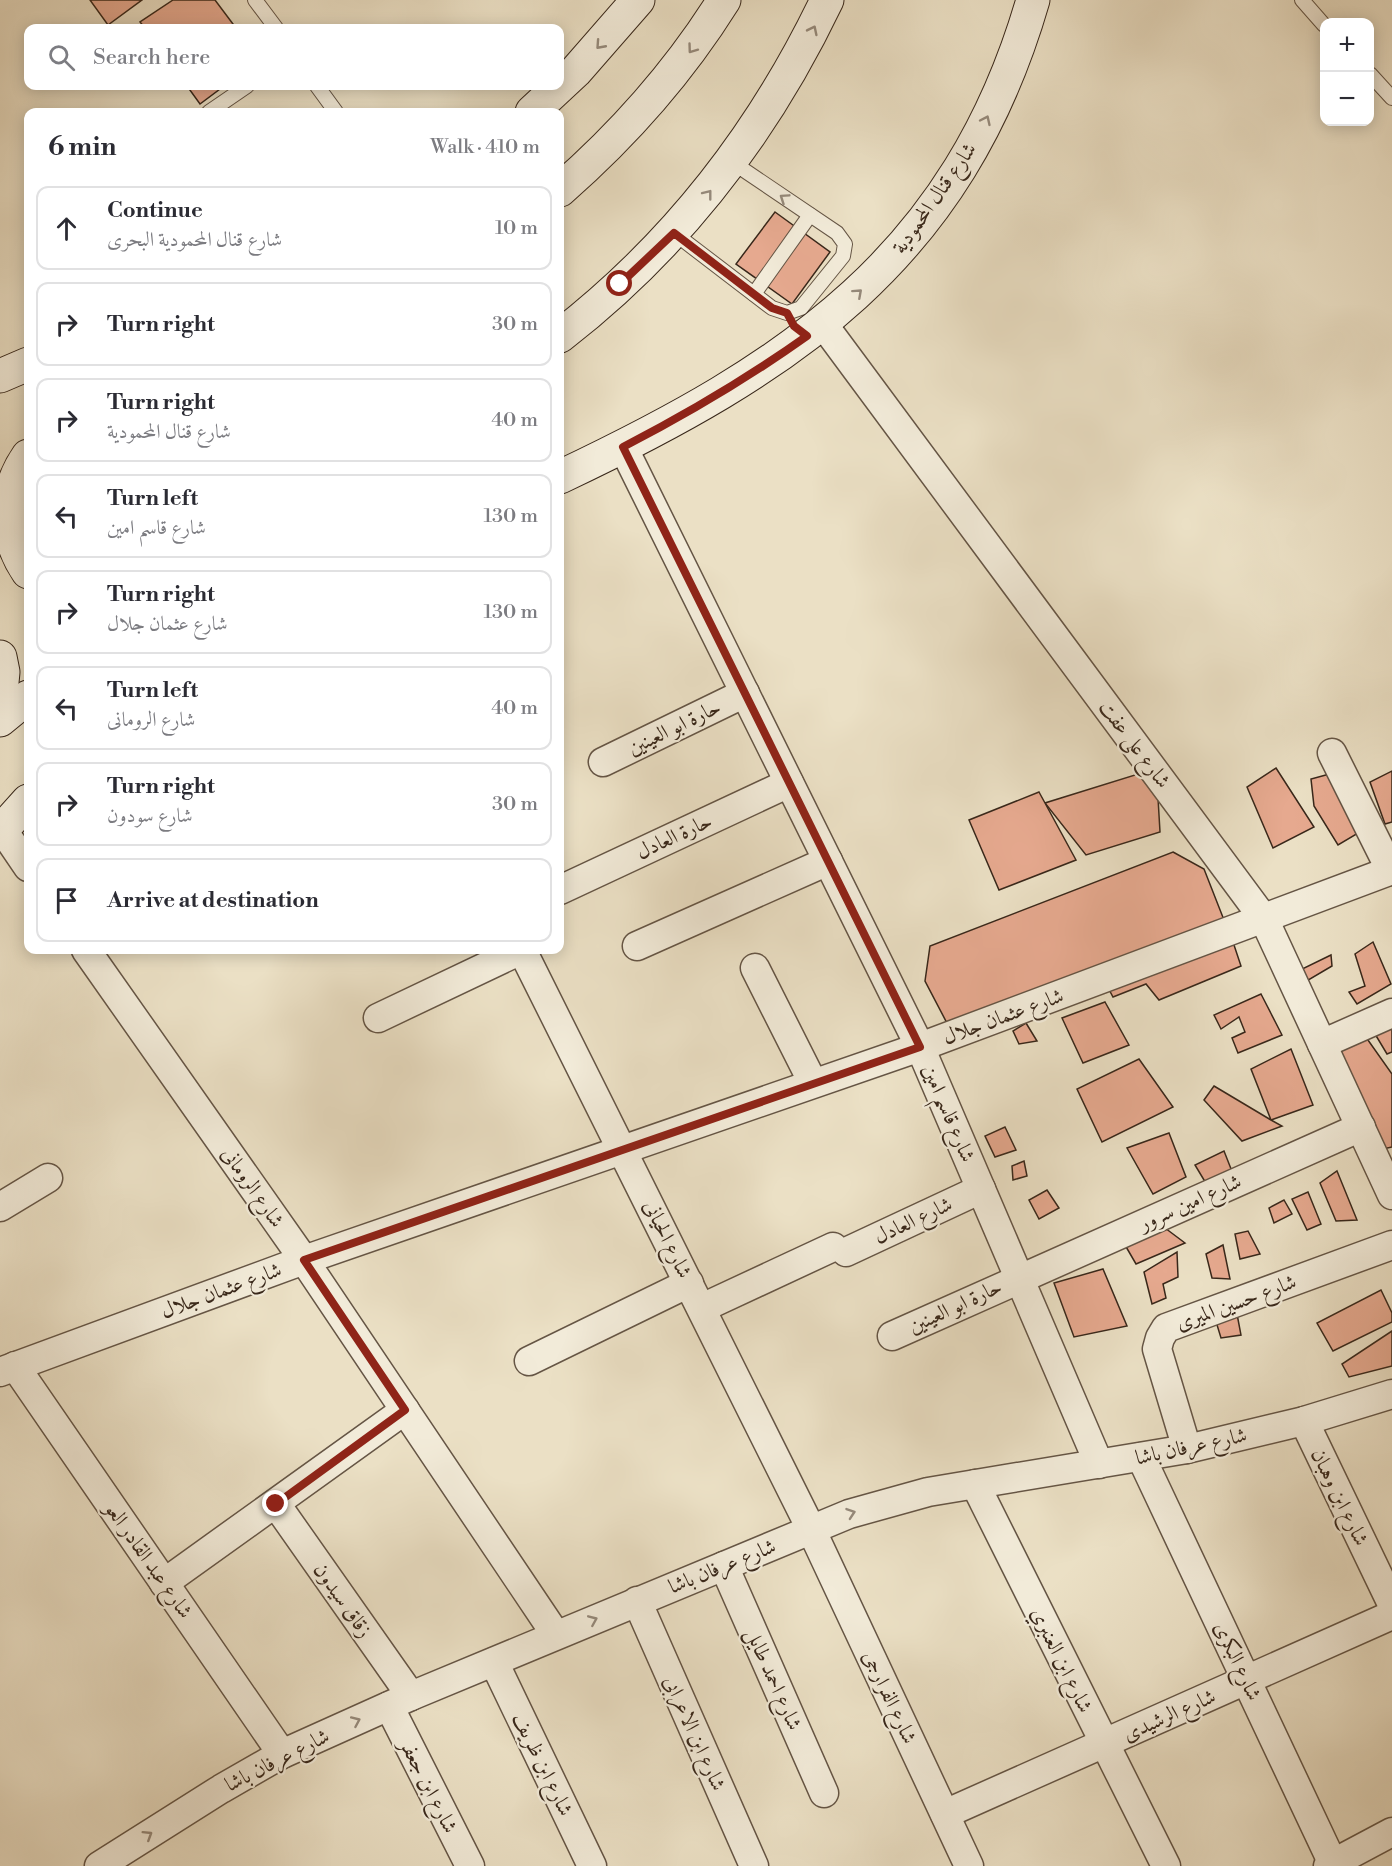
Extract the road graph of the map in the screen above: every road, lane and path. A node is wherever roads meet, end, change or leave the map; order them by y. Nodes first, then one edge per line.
1 (255, 0) edge
2 (638, 0) edge
3 (724, 0) edge
4 (827, 0) edge
5 (1033, 0) edge
6 (1302, 0) edge
7 (1320, 20) edge
8 (273, 24) edge
9 (1374, 78) edge
10 (564, 82) edge
11 (241, 90) edge
12 (320, 90) edge
13 (556, 90) edge
14 (1392, 98) edge
15 (215, 108) edge
16 (333, 108) edge
17 (536, 108) edge
18 (732, 162) junction
19 (564, 186) edge
20 (810, 215) junction
21 (674, 233) junction
22 (754, 294) junction
23 (806, 324) junction
24 (564, 332) edge
25 (24, 366) edge
26 (0, 376) edge
27 (623, 447) junction
28 (24, 453) edge
29 (24, 462) edge
30 (0, 466) edge
31 (564, 475) edge
32 (24, 566) edge
33 (0, 657) edge
34 (745, 693) junction
35 (24, 700) edge
36 (0, 703) edge
37 (0, 720) edge
38 (1332, 753) dead end
39 (603, 762) dead end
40 (789, 783) junction
41 (24, 805) edge
42 (1, 831) edge
43 (828, 861) junction
44 (24, 862) edge
45 (1391, 870) edge
46 (564, 888) edge
47 (1264, 919) junction
48 (637, 946) dead end
49 (90, 954) edge
50 (514, 954) edge
51 (524, 954) edge
52 (755, 968) dead end
53 (1392, 1013) edge
54 (378, 1018) dead end
55 (1322, 1044) junction
56 (920, 1047) junction
57 (813, 1083) junction
58 (1361, 1127) junction
59 (623, 1148) junction
60 (48, 1178) dead end
61 (981, 1189) junction
62 (1392, 1195) edge
63 (0, 1207) edge
64 (1392, 1245) edge
65 (304, 1260) junction
66 (1019, 1277) junction
67 (689, 1282) junction
68 (702, 1308) junction
69 (892, 1335) dead end
70 (528, 1361) dead end
71 (8, 1369) edge
72 (1392, 1394) edge
73 (405, 1410) junction
74 (1304, 1421) junction
75 (1187, 1449) junction
76 (1141, 1457) junction
77 (1099, 1464) junction
78 (975, 1484) junction
79 (276, 1504) junction
80 (811, 1529) junction
81 (724, 1566) junction
82 (164, 1583) junction
83 (637, 1601) junction
84 (1392, 1604) edge
85 (1392, 1615) edge
86 (556, 1635) junction
87 (494, 1662) junction
88 (1247, 1680) junction
89 (400, 1701) junction
90 (1103, 1744) junction
91 (282, 1754) junction
92 (824, 1793) dead end
93 (945, 1814) junction
94 (1392, 1832) edge
95 (1332, 1865) edge
96 (99, 1866) edge
97 (470, 1866) edge
98 (592, 1866) edge
99 (754, 1866) edge
100 (969, 1866) edge
101 (1166, 1866) edge

1 - 8 lane
2 -> 10 main road
3 -> 19 main road
18 -> 4 main road
23 -> 5 main road, شارع قنال المحمودية
6 - 7 lane
9 - 14 lane
11 - 15 lane
12 - 16 lane
13 -> 17 main road
20 -> 18 lane
21 -> 18 main road
20 - 22 lane
20 - 23 lane
21 - 22 lane
21 - 24 main road
22 - 23 lane
23 - 27 main road, شارع قنال المحمودية
23 - 47 street, شارع على عفت
25 - 26 main road
27 - 31 main road, شارع قنال المحمودية
27 - 34 street, شارع قاسم امين
28 - 30 main road
29 - 32 main road
33 - 36 main road
34 - 39 street, حارة ابو العينين
34 - 40 street, شارع قاسم امين
35 - 37 main road
38 - 45 street
40 - 43 street, شارع قاسم امين
40 - 46 street, حارة العادل
41 - 42 main road
42 - 44 street
43 - 48 street
43 - 56 street, شارع قاسم امين
45 - 47 street, شارع عثمان جلال
47 - 55 street, شارع على عفت
47 - 56 street, شارع عثمان جلال
49 - 65 street, شارع الرومانى
50 - 54 street
51 - 59 street, شارع الحيانى
52 - 57 street
53 - 55 street
55 - 58 street, شارع على عفت
56 - 57 street, شارع عثمان جلال
56 - 61 street, شارع قاسم امين
57 - 59 street, شارع عثمان جلال
58 - 62 street, شارع على عفت
58 - 66 street, شارع امين سرور
59 - 65 street, شارع عثمان جلال
59 - 67 street, شارع الحيانى
60 - 63 street
61 - 66 street, شارع قاسم امين
61 - 68 street, شارع العادل
64 - 75 street, شارع حسين الميرى
65 - 71 street, شارع عثمان جلال
65 - 73 street, شارع الرومانى
66 - 69 street, حارة ابو العينين
66 - 77 street, شارع قاسم امين
67 - 68 street, شارع الحيانى
67 - 70 street
68 - 80 street, شارع الحيانى
71 - 82 street, شارع عبد القادر العو
72 - 74 street, شارع عرفان باشا
73 - 79 street
73 - 86 street, شارع الرومانى
74 - 75 street, شارع عرفان باشا
74 - 84 street, شارع ابن وهبان
75 - 76 street, شارع عرفان باشا
76 - 77 street, شارع عرفان باشا
76 - 88 street, شارع البكرى
77 - 78 street, شارع عرفان باشا
80 -> 78 street, شارع عرفان باشا
78 - 90 street, شارع ابن العنبري
79 - 82 street
79 - 89 street, زقاق سيدون
80 - 81 street, شارع عرفان باشا
80 - 93 street, شارع الفرارجى
81 - 83 street, شارع عرفان باشا
81 - 92 street, شارع احمد طايل
82 - 91 street, شارع عبد القادر العو
86 -> 83 street, شارع عرفان باشا
83 - 99 street, شارع ابن الاعرابى
85 - 88 street, شارع الرشيدى
86 - 87 street, شارع عرفان باشا
87 - 89 street, شارع عرفان باشا
87 - 98 street, شارع ابن ظريف
88 - 90 street, شارع الرشيدى
88 - 95 street, شارع البكرى
91 -> 89 street, شارع عرفان باشا
89 - 97 street, شارع ابن جعفر
90 - 93 street, شارع الرشيدى
90 - 101 street, شارع ابن العنبري
96 -> 91 street, شارع عرفان باشا
93 - 100 street, شارع الفرارجى
94 - 95 street

